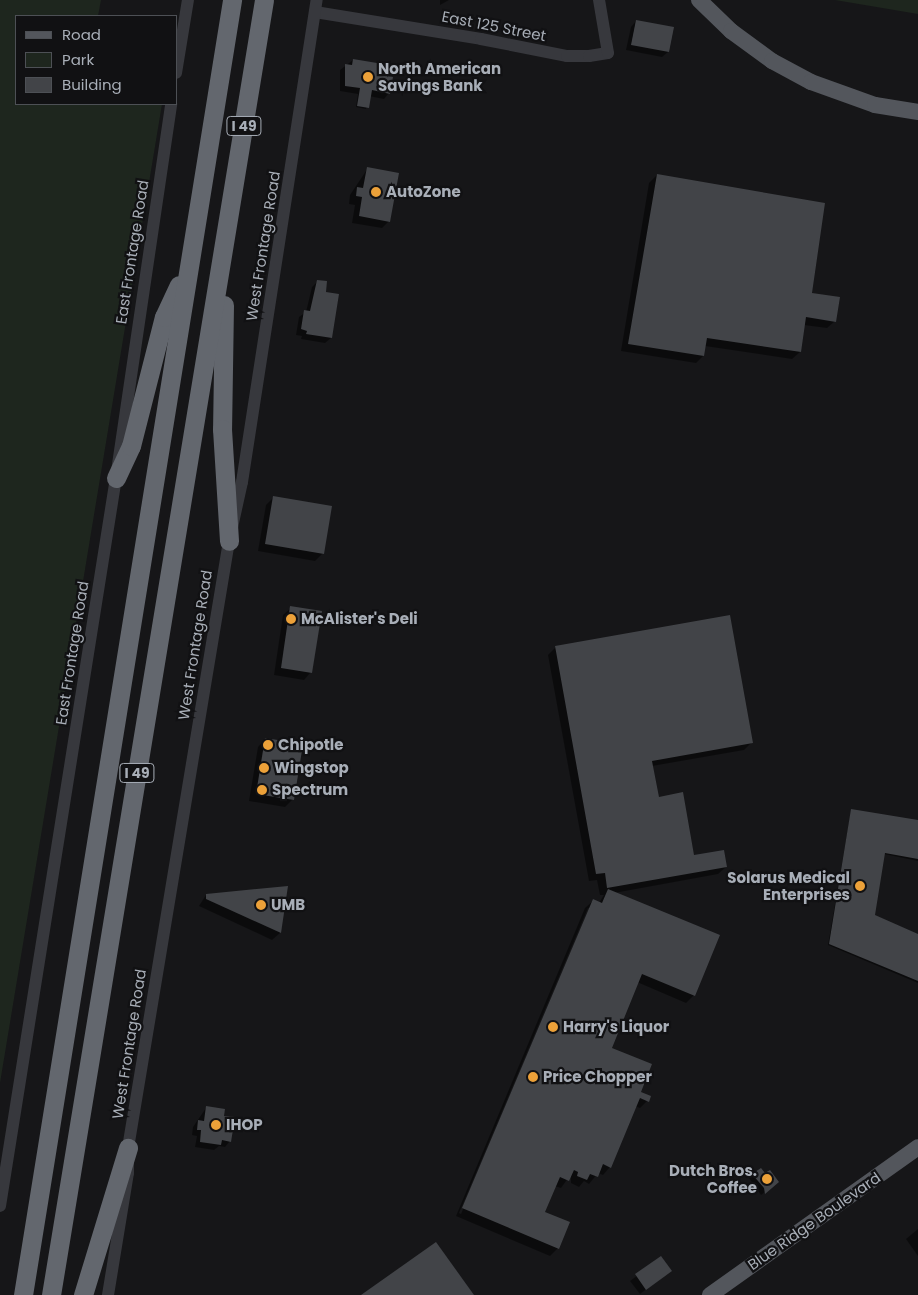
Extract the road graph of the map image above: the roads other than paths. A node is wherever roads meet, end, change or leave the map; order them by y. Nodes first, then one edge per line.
1 (188, 0) edge
2 (232, 0) edge
3 (264, 0) edge
4 (599, 0) edge
5 (701, 1) edge
6 (316, 6) edge
7 (178, 61) edge
8 (171, 105) edge
9 (918, 112) edge
10 (223, 251) junction
11 (189, 263) junction
12 (116, 478) junction
13 (229, 541) junction
14 (918, 1147) edge
15 (128, 1148) junction
16 (0, 1206) edge
17 (24, 1295) edge
18 (51, 1295) edge
19 (83, 1295) edge
20 (108, 1295) edge
21 (710, 1295) edge

1 - 7 street
2 - 11 highway, I 49
3 - 10 highway, I 49
4 - 6 street, East 125 Street
5 - 9 main road
6 - 13 street, West Frontage Road
8 - 12 street, East Frontage Road
10 - 13 highway
10 - 18 highway, I 49
11 - 12 highway
11 - 17 highway, I 49
12 - 16 street, East Frontage Road
13 - 15 street, West Frontage Road
14 - 21 main road, Blue Ridge Boulevard
15 - 19 highway
15 - 20 street, West Frontage Road

